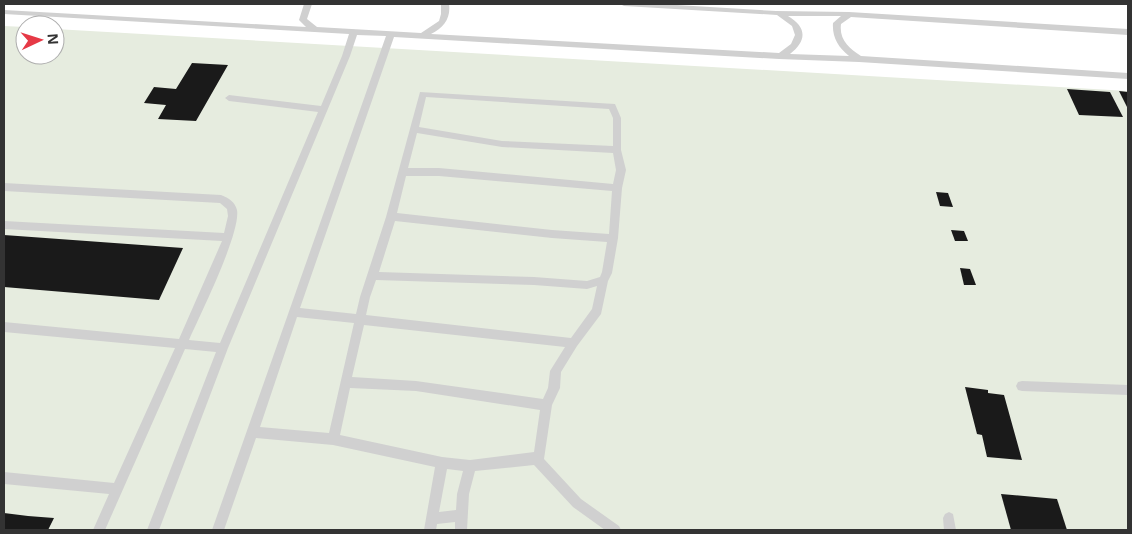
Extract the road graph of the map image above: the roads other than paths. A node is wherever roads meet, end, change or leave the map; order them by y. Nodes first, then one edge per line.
1 (308, 4) edge
2 (445, 4) edge
3 (624, 4) edge
4 (806, 4) edge
5 (4, 12) edge
6 (776, 13) junction
7 (810, 14) junction
8 (849, 14) junction
9 (314, 29) junction
10 (354, 31) junction
11 (1128, 32) edge
12 (391, 33) junction
13 (422, 35) junction
14 (779, 56) junction
15 (859, 59) junction
16 (1128, 76) edge
17 (229, 98) dead end
18 (323, 109) junction
19 (414, 129) junction
20 (617, 150) junction
21 (402, 172) junction
22 (4, 187) edge
23 (617, 188) junction
24 (391, 218) junction
25 (4, 225) edge
26 (228, 237) junction
27 (613, 238) junction
28 (373, 276) junction
29 (603, 280) junction
30 (294, 312) junction
31 (360, 319) junction
32 (4, 326) edge
33 (573, 343) junction
34 (181, 344) junction
35 (223, 348) junction
36 (345, 382) junction
37 (1022, 386) dead end
38 (1128, 390) edge
39 (546, 405) junction
40 (252, 432) junction
41 (333, 438) junction
42 (536, 460) junction
43 (442, 463) junction
44 (470, 466) junction
45 (4, 478) edge
46 (117, 489) junction
47 (463, 515) junction
48 (431, 525) edge
49 (99, 530) edge
50 (152, 530) edge
51 (218, 530) edge
52 (461, 530) edge
53 (614, 530) edge

1 - 9 lane
2 - 13 lane
3 - 6 lane
4 - 7 lane
5 - 9 lane
6 - 7 lane
6 - 14 lane
7 - 8 lane
8 - 11 lane
8 - 15 lane
9 - 10 lane
10 - 12 lane
10 - 18 lane
12 - 13 lane
12 - 30 lane
13 - 14 lane
14 - 15 lane
15 - 16 lane
17 - 18 lane
18 - 35 lane
19 - 20 lane
19 - 20 lane
19 - 21 lane
20 - 23 lane
21 - 23 lane
21 - 24 lane
22 - 26 lane
23 - 27 lane
24 - 27 lane
24 - 28 lane
25 - 26 lane
26 - 34 lane
27 - 29 lane
28 - 29 lane
28 - 31 lane
29 - 33 lane
30 - 31 lane
30 - 40 lane
31 - 33 lane
31 - 36 lane
32 - 34 lane
33 - 39 lane
34 - 35 lane
34 - 46 lane
35 - 50 lane
36 - 39 lane
36 - 41 lane
37 - 38 lane
39 - 42 lane
40 - 41 lane
40 - 51 lane
41 - 43 lane
42 - 44 lane
42 - 53 lane
43 - 44 lane
43 - 48 lane
44 - 47 lane
45 - 46 lane
46 - 49 lane
47 - 48 lane
47 - 52 lane

